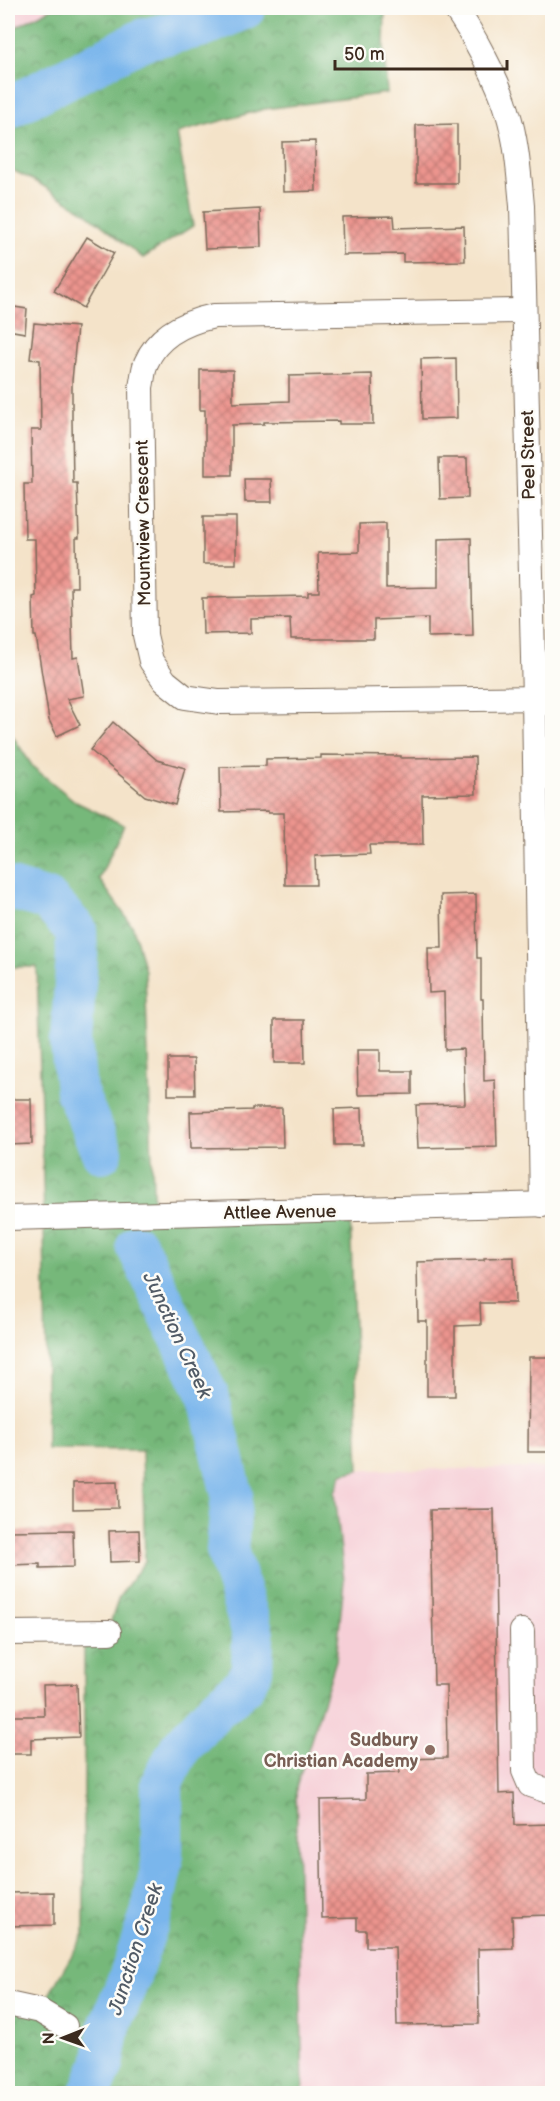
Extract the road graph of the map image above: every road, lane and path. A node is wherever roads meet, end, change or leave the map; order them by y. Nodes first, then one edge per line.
1 (455, 8) edge
2 (524, 310) junction
3 (543, 698) edge
4 (547, 1205) edge
5 (8, 1218) edge
6 (522, 1631) dead end
7 (109, 1632) dead end
8 (8, 1633) edge
9 (552, 1789) edge
10 (8, 2004) edge
11 (65, 2026) dead end

1 - 2 street, Peel Street
2 - 3 street, Peel Street
2 - 3 street, Mountview Crescent
3 - 4 street, Peel Street
4 - 5 street, Attlee Avenue
6 - 9 street
7 - 8 street
10 - 11 street

